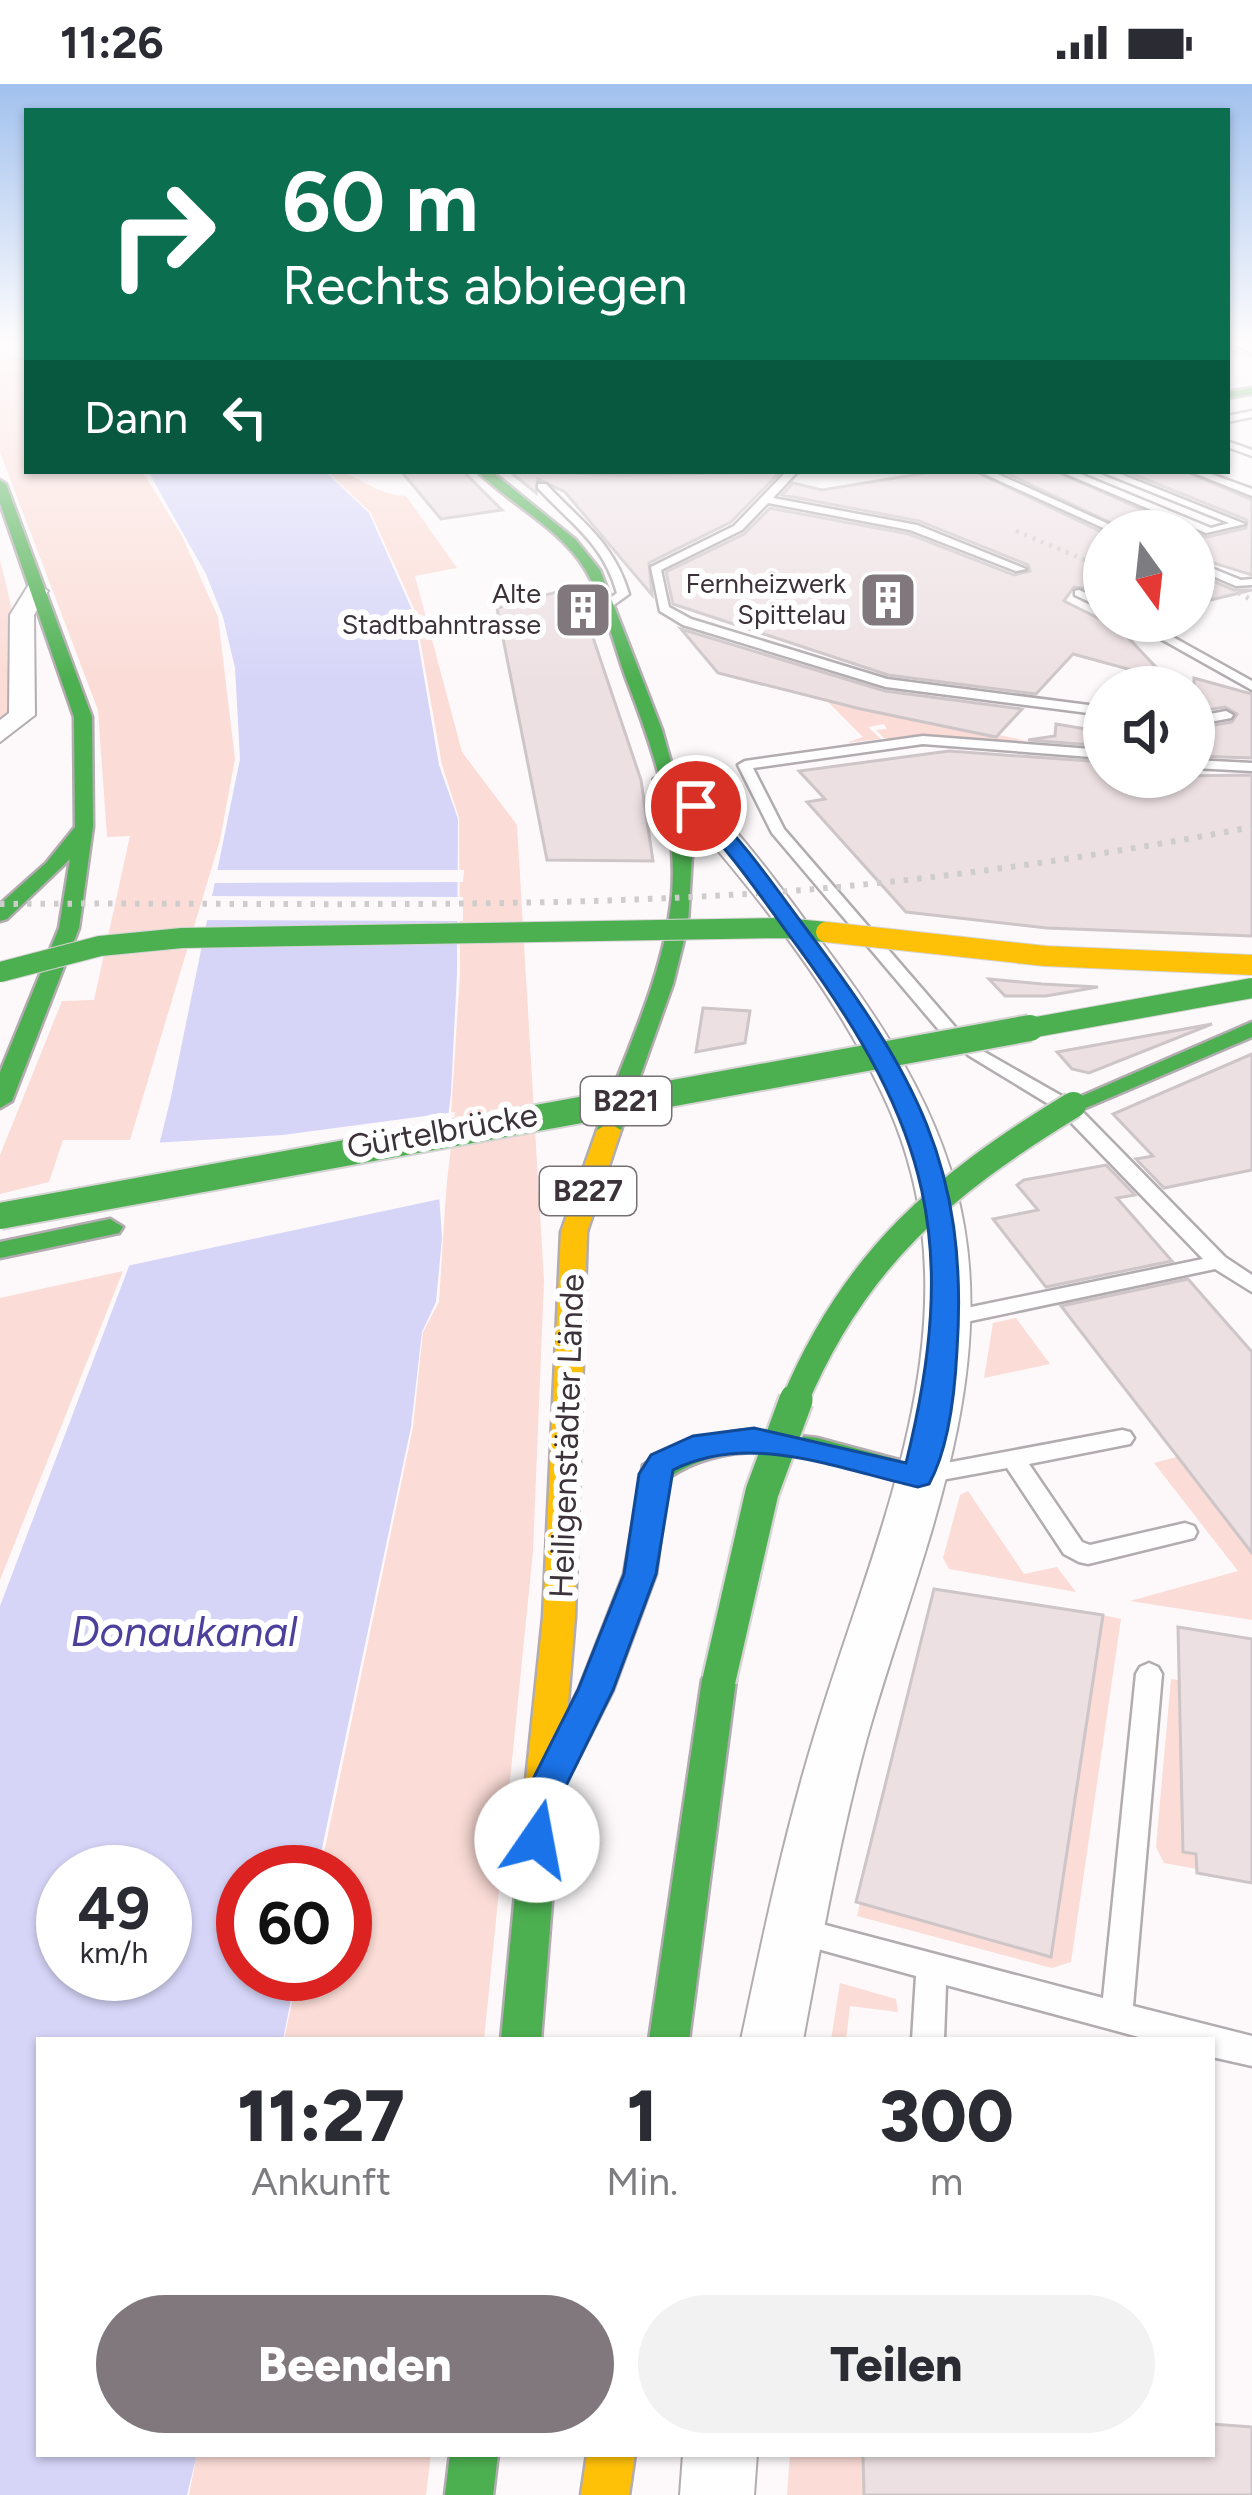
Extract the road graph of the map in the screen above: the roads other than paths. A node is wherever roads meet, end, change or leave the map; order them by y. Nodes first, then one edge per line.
1 (487, 474) edge
2 (790, 474) edge
3 (990, 474) edge
4 (1071, 474) edge
5 (1112, 474) edge
6 (1202, 474) edge
7 (0, 484) edge
8 (542, 486) dead end
9 (1252, 493) edge
10 (763, 499) junction
11 (1083, 515) edge
12 (1020, 569) dead end
13 (1215, 573) edge
14 (1252, 582) edge
15 (36, 591) junction
16 (1078, 593) dead end
17 (1083, 595) edge
18 (607, 605) junction
19 (1173, 642) edge
20 (1252, 686) edge
21 (1083, 708) edge
22 (1226, 715) dead end
23 (1215, 717) edge
24 (0, 734) edge
25 (1083, 752) edge
26 (1215, 763) edge
27 (1252, 767) edge
28 (667, 779) junction
29 (84, 826) junction
30 (0, 915) edge
31 (1252, 964) edge
32 (0, 972) edge
33 (1252, 988) edge
34 (1252, 1017) edge
35 (1252, 1029) edge
36 (1136, 1038) dead end
37 (1042, 1056) dead end
38 (856, 1090) dead end
39 (0, 1101) edge
40 (646, 1129) dead end
41 (576, 1142) dead end
42 (0, 1216) edge
43 (134, 1223) dead end
44 (0, 1250) edge
45 (1218, 1262) junction
46 (1252, 1285) edge
47 (947, 1319) junction
48 (1122, 1438) dead end
49 (1015, 1462) junction
50 (918, 1476) junction
51 (1185, 1532) dead end
52 (1149, 1674) dead end
53 (541, 1799) junction
54 (794, 1930) junction
55 (932, 1965) junction
56 (1137, 2027) edge
57 (521, 2037) edge
58 (669, 2037) edge
59 (773, 2037) edge
60 (928, 2037) edge
61 (1188, 2037) edge
62 (1215, 2042) edge
63 (1252, 2051) edge
64 (474, 2457) edge
65 (610, 2457) edge
66 (720, 2457) edge
67 (469, 2495) edge
68 (605, 2495) edge
69 (717, 2495) edge

1 - 18 main road, B227
2 - 10 lane
3 - 11 lane
4 - 5 lane
6 - 9 lane
7 - 15 main road
8 - 18 lane
10 - 12 lane
10 - 21 lane
13 - 14 lane
15 - 24 street
15 - 29 main road
16 - 17 lane
18 - 28 main road, B227
19 - 20 lane
22 - 23 lane
25 - 45 lane
26 - 27 lane
28 - 47 street
28 - 53 main road, Heiligenstädter Lände / B227
29 - 30 main road
29 - 39 main road
31 - 32 main road, bridge
33 - 42 main road, Gürtelbrücke / B221, bridge
34 - 36 main road
35 - 58 main road, bridge
37 - 38 main road
40 - 41 main road, Gürtelbrücke / B221
43 - 44 main road
45 - 46 lane
45 - 47 lane
47 - 50 street
48 - 49 lane
49 - 50 lane
49 - 51 lane
50 - 53 main road
50 - 54 street
52 - 56 lane
53 - 57 main road, Heiligenstädter Lände / B227
54 - 55 lane
54 - 59 street
55 - 56 lane
55 - 60 lane
56 - 61 lane
62 - 63 lane
64 - 67 main road
65 - 68 main road
66 - 69 street

